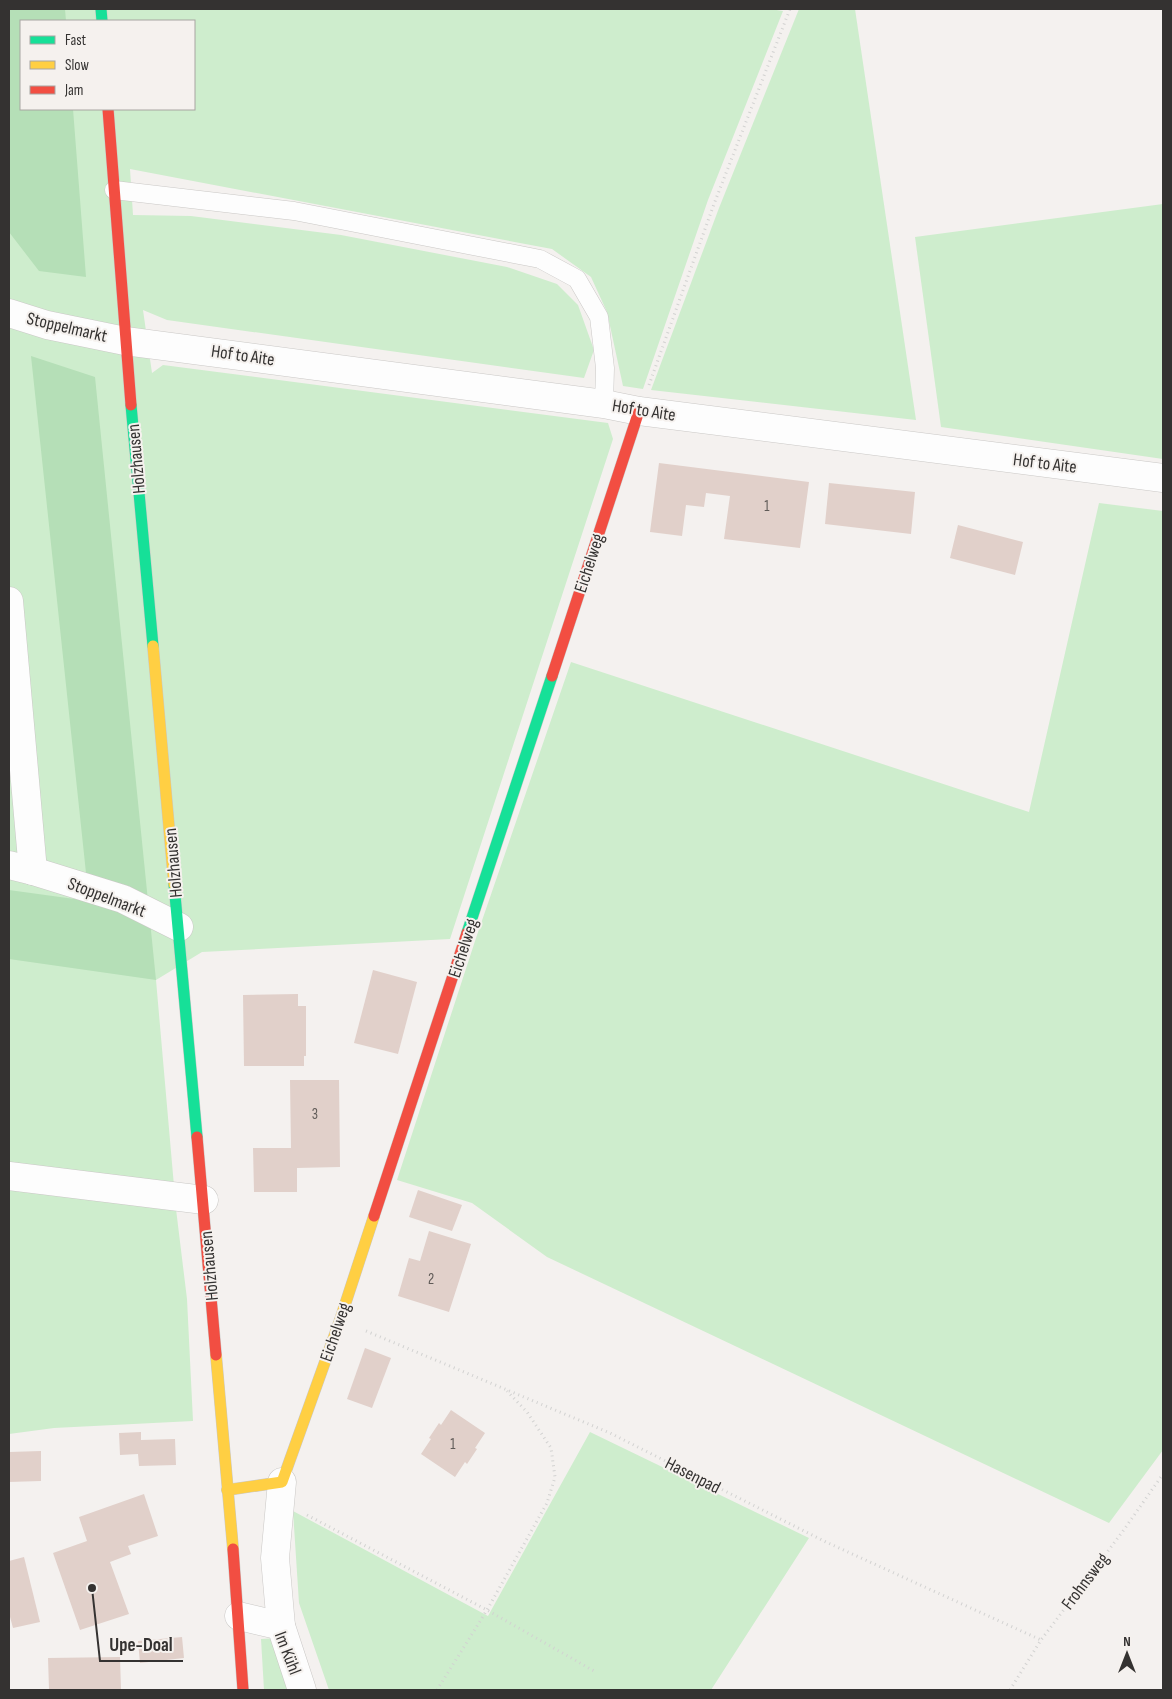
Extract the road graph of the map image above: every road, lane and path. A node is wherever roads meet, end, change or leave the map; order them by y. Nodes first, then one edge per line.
1 (790, 9) edge
2 (108, 110) edge
3 (114, 190) junction
4 (9, 313) edge
5 (125, 341) junction
6 (604, 404) junction
7 (639, 411) junction
8 (1163, 478) edge
9 (9, 601) edge
10 (21, 868) edge
11 (179, 927) junction
12 (9, 1176) edge
13 (204, 1200) junction
14 (340, 1320) junction
15 (504, 1389) junction
16 (1163, 1474) edge
17 (227, 1490) junction
18 (281, 1491) junction
19 (487, 1610) junction
20 (239, 1616) junction
21 (281, 1626) junction
22 (1041, 1640) junction
23 (594, 1671) dead end
24 (243, 1690) edge
25 (302, 1690) edge
26 (437, 1690) edge
27 (1010, 1690) edge

1 - 7 path
2 - 3 street, Holzhausen
3 - 5 street, Holzhausen
3 - 6 lane
4 - 5 street, Stoppelmarkt
5 - 6 street, Hof to Aite
5 - 11 street, Holzhausen
6 - 7 street, Hof to Aite
7 - 8 street, Hof to Aite
7 - 14 street, Eichelweg
9 - 10 street, Stoppelmarkt
10 - 11 street, Stoppelmarkt
11 - 13 street, Holzhausen
12 - 13 street
13 - 17 street, Holzhausen
14 - 15 path, Hasenpad
14 - 18 street, Eichelweg
15 - 19 path
15 - 22 path, Hasenpad
16 - 22 path, Frohnsweg
17 - 18 street
17 - 20 street, Holzhausen
18 - 19 path
18 - 21 street, Eichelweg
19 - 23 path
19 - 26 path
20 - 21 street, Im Kühl
20 - 24 street, Holzhausen
21 - 25 street, Im Kühl
22 - 27 path, Frohnsweg

